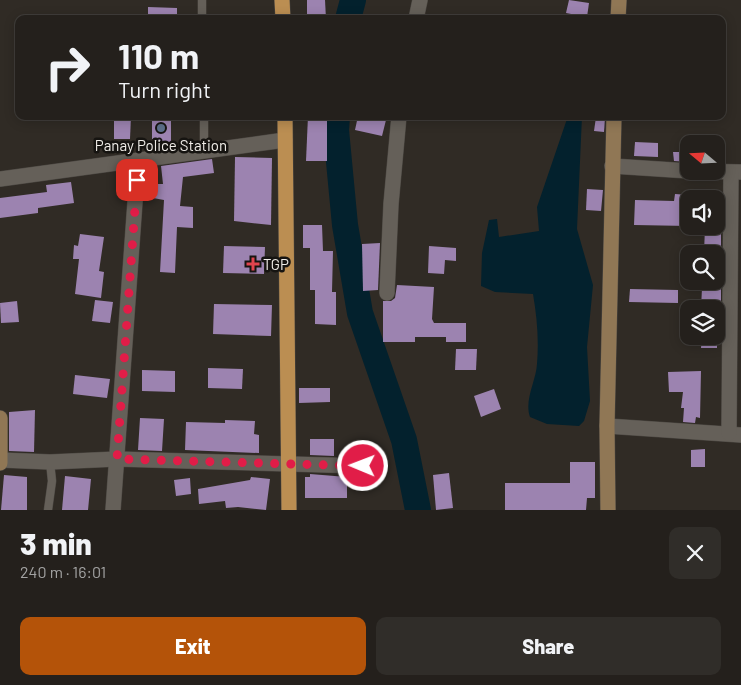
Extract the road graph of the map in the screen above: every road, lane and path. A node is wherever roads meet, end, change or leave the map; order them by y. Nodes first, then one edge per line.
1 (202, 0) edge
2 (282, 0) edge
3 (420, 0) edge
4 (619, 0) edge
5 (202, 15) edge
6 (282, 15) edge
7 (417, 15) edge
8 (618, 15) edge
9 (204, 120) edge
10 (285, 120) edge
11 (399, 120) edge
12 (614, 120) edge
13 (285, 140) junction
14 (204, 151) junction
15 (138, 160) junction
16 (612, 166) junction
17 (680, 170) edge
18 (736, 173) edge
19 (0, 179) edge
20 (387, 294) dead end
21 (0, 418) edge
22 (607, 426) junction
23 (735, 434) edge
24 (117, 459) junction
25 (0, 462) edge
26 (50, 462) junction
27 (288, 465) junction
28 (363, 466) dead end
29 (48, 510) edge
30 (112, 510) edge
31 (289, 510) edge
32 (608, 510) edge

1 - 5 lane
2 - 6 main road
3 - 7 street
4 - 8 street
9 - 14 lane
10 - 13 main road
11 - 20 street
12 - 16 street
13 - 14 street
13 - 27 main road
14 - 15 street
15 - 19 street
15 - 24 street
16 - 17 street
16 - 22 street
18 - 23 street
21 - 25 street
22 - 23 street
22 - 32 street
24 - 26 street
24 - 27 street
24 - 30 street
25 - 26 street
26 - 29 lane
27 - 28 street
27 - 31 main road

